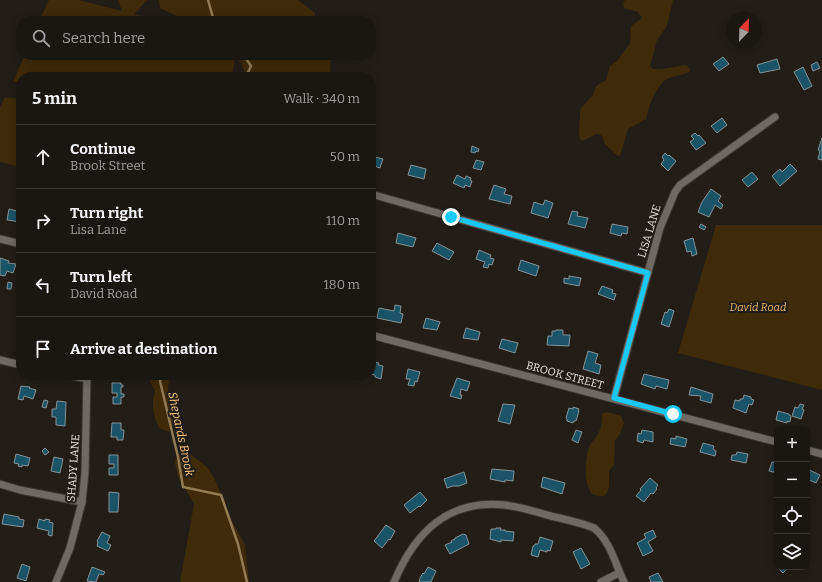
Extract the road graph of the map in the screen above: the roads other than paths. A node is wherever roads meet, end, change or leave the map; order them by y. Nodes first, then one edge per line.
1 (775, 117) dead end
2 (376, 195) edge
3 (0, 239) edge
4 (16, 243) edge
5 (648, 273) junction
6 (376, 336) edge
7 (0, 360) edge
8 (16, 364) edge
9 (87, 380) edge
10 (614, 398) junction
11 (774, 441) edge
12 (810, 451) edge
13 (822, 454) edge
14 (0, 484) edge
15 (82, 502) junction
16 (620, 573) junction
17 (56, 582) edge
18 (394, 582) edge
19 (600, 582) edge
20 (624, 582) edge

1 - 5 street, LISA LANE
2 - 5 street
3 - 4 street
5 - 10 street, LISA LANE
6 - 10 street, BROOK STREET
7 - 8 street
9 - 15 street, SHADY LANE
10 - 11 street, BROOK STREET
12 - 13 street
14 - 15 street
15 - 17 street, SHADY LANE
16 - 18 street
16 - 19 street
16 - 20 street

